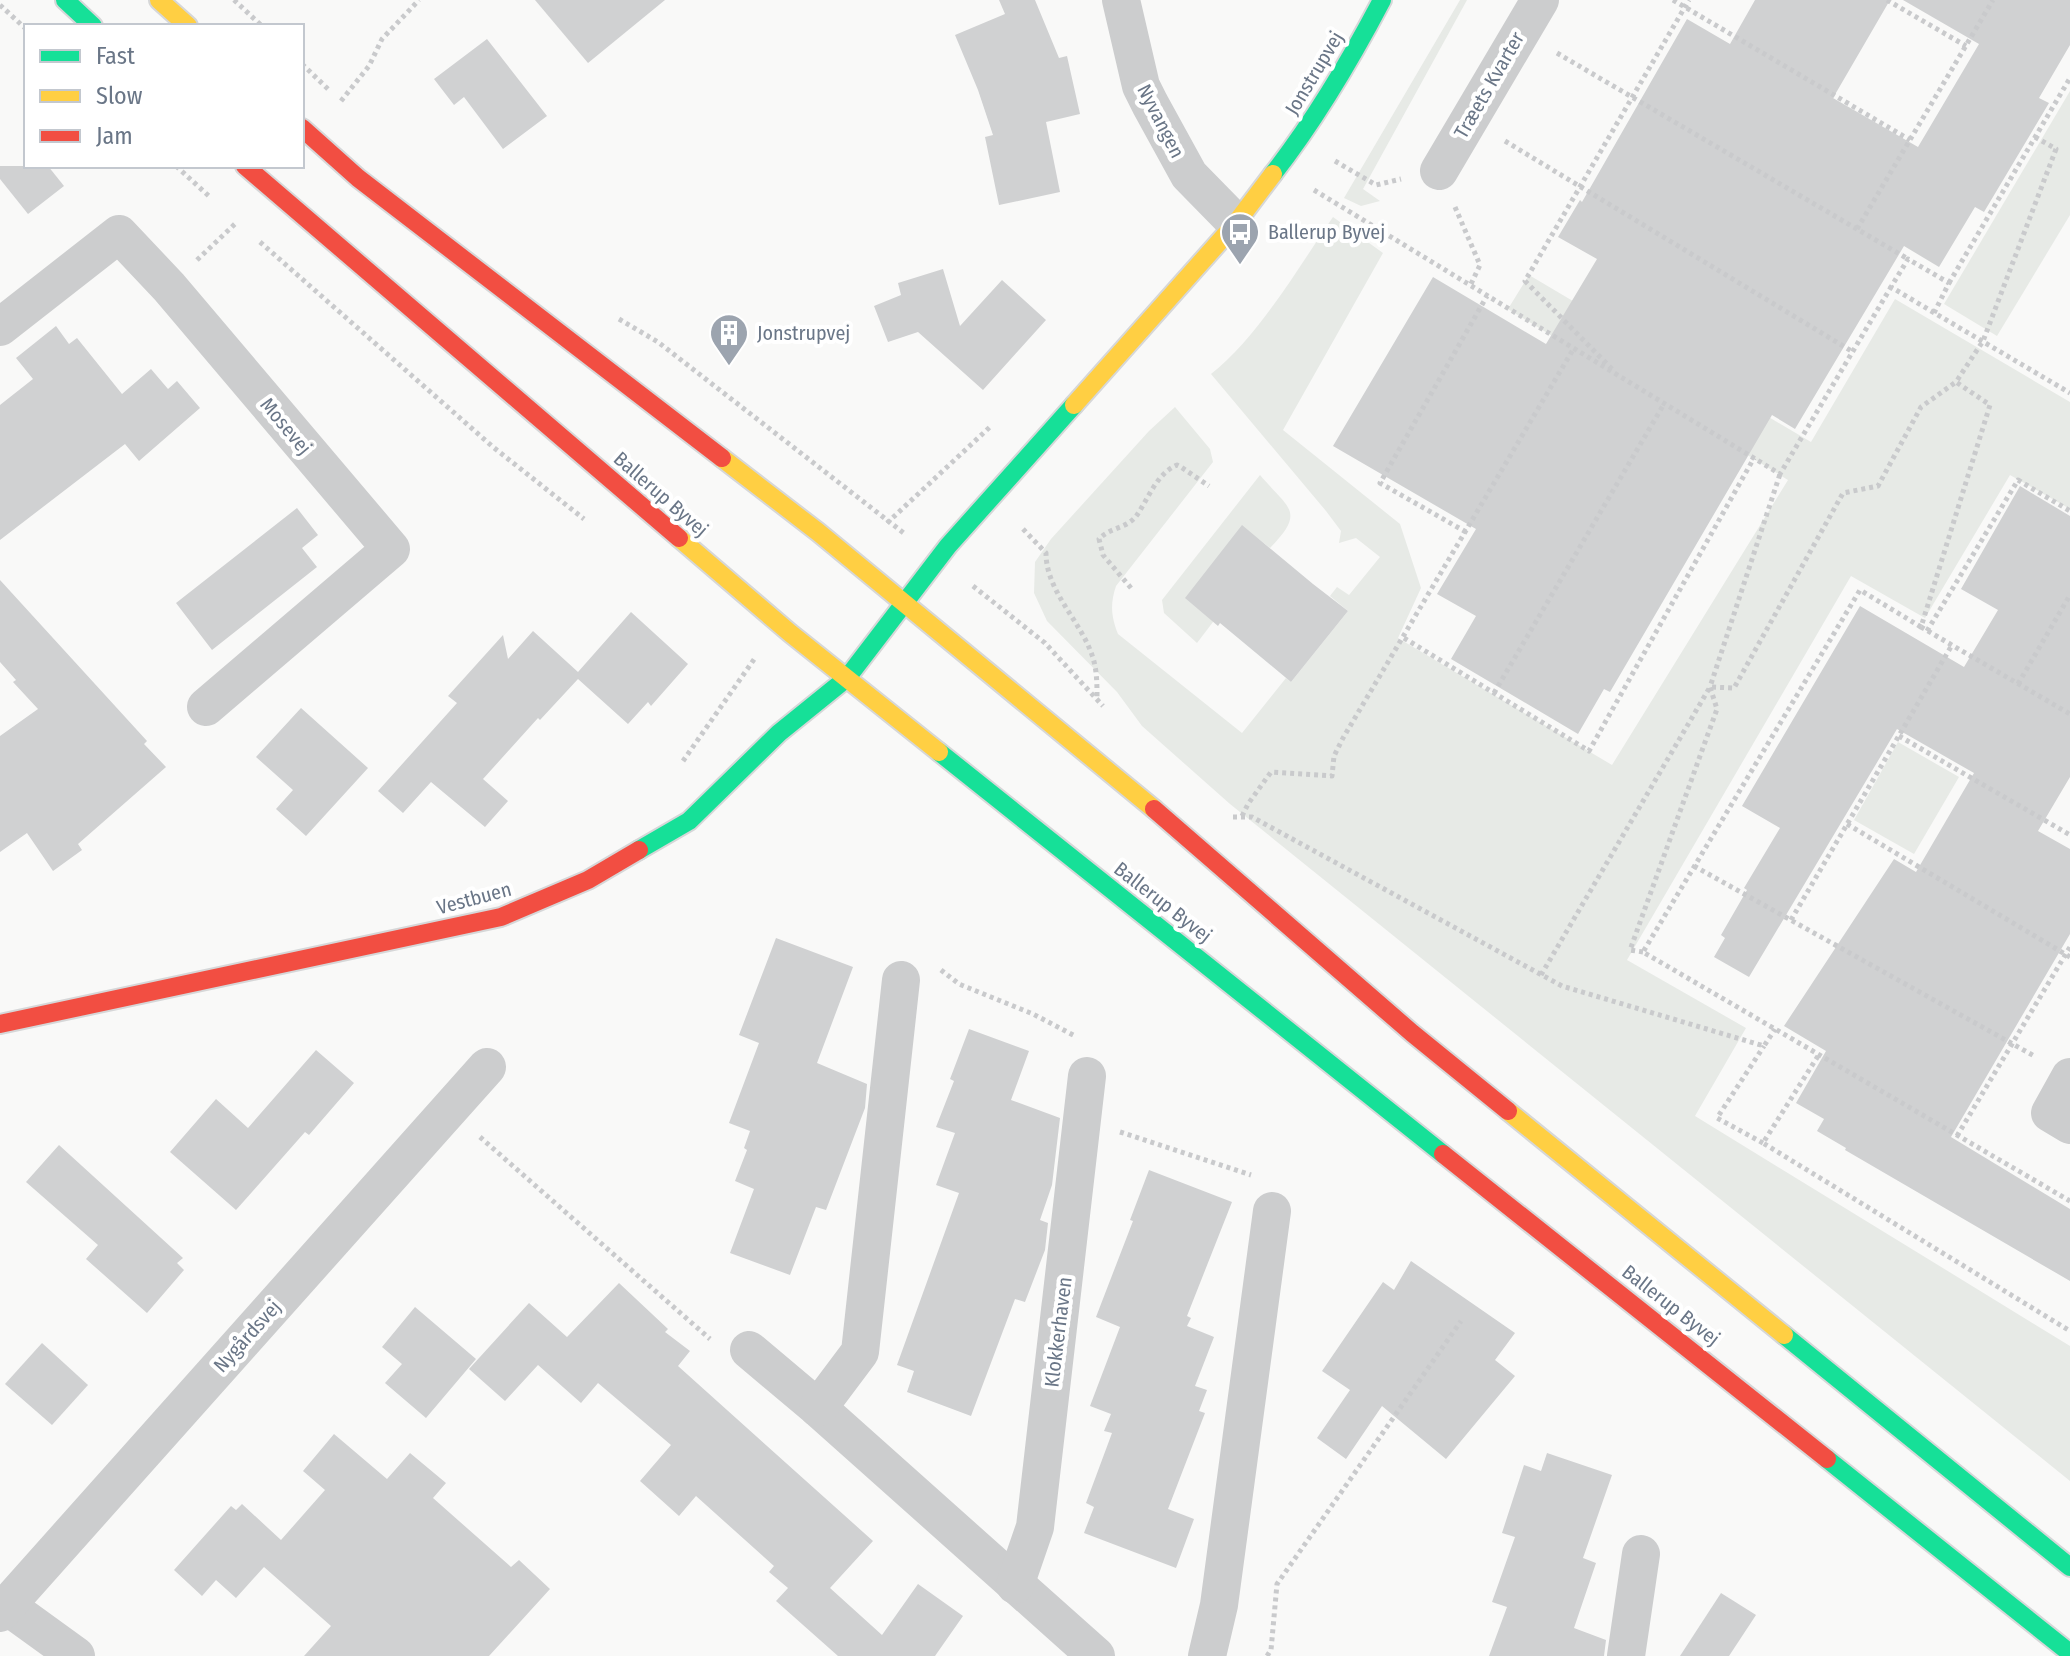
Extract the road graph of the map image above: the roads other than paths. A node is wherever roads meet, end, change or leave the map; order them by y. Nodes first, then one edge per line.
1 (65, 0) edge
2 (159, 0) edge
3 (1121, 0) edge
4 (1382, 0) edge
5 (1530, 15) edge
6 (91, 24) edge
7 (186, 24) edge
8 (304, 130) edge
9 (247, 168) edge
10 (1439, 171) road end
11 (1236, 223) junction
12 (0, 327) edge
13 (905, 604) junction
14 (847, 678) junction
15 (206, 707) dead end
16 (901, 980) road end
17 (0, 1024) edge
18 (487, 1067) dead end
19 (2058, 1070) edge
20 (1087, 1076) road end
21 (2070, 1125) edge
22 (1272, 1211) road end
23 (749, 1350) road end
24 (818, 1408) junction
25 (1641, 1554) dead end
26 (2070, 1567) edge
27 (1015, 1585) junction
28 (3, 1610) edge
29 (2070, 1653) edge
30 (76, 1656) edge
31 (1096, 1656) edge
32 (1207, 1656) edge
33 (1626, 1656) edge

1 - 6 main road
2 - 7 main road
3 - 11 street, Nyvangen
4 - 11 main road, Jonstrupvej
5 - 10 street, Træets Kvarter
8 - 13 main road
9 - 14 main road, Ballerup Byvej
11 - 13 main road, Jonstrupvej
12 - 15 street, Mosevej
13 - 14 main road, Vestbuen
13 - 26 main road
14 - 17 main road, Vestbuen
14 - 29 main road, Ballerup Byvej
16 - 24 street
18 - 28 street, Nygårdsvej
19 - 21 street
20 - 27 street, Klokkerhaven
22 - 32 street
23 - 24 street
24 - 27 street
25 - 33 street
27 - 31 street
28 - 30 street, Nygårdsvej

